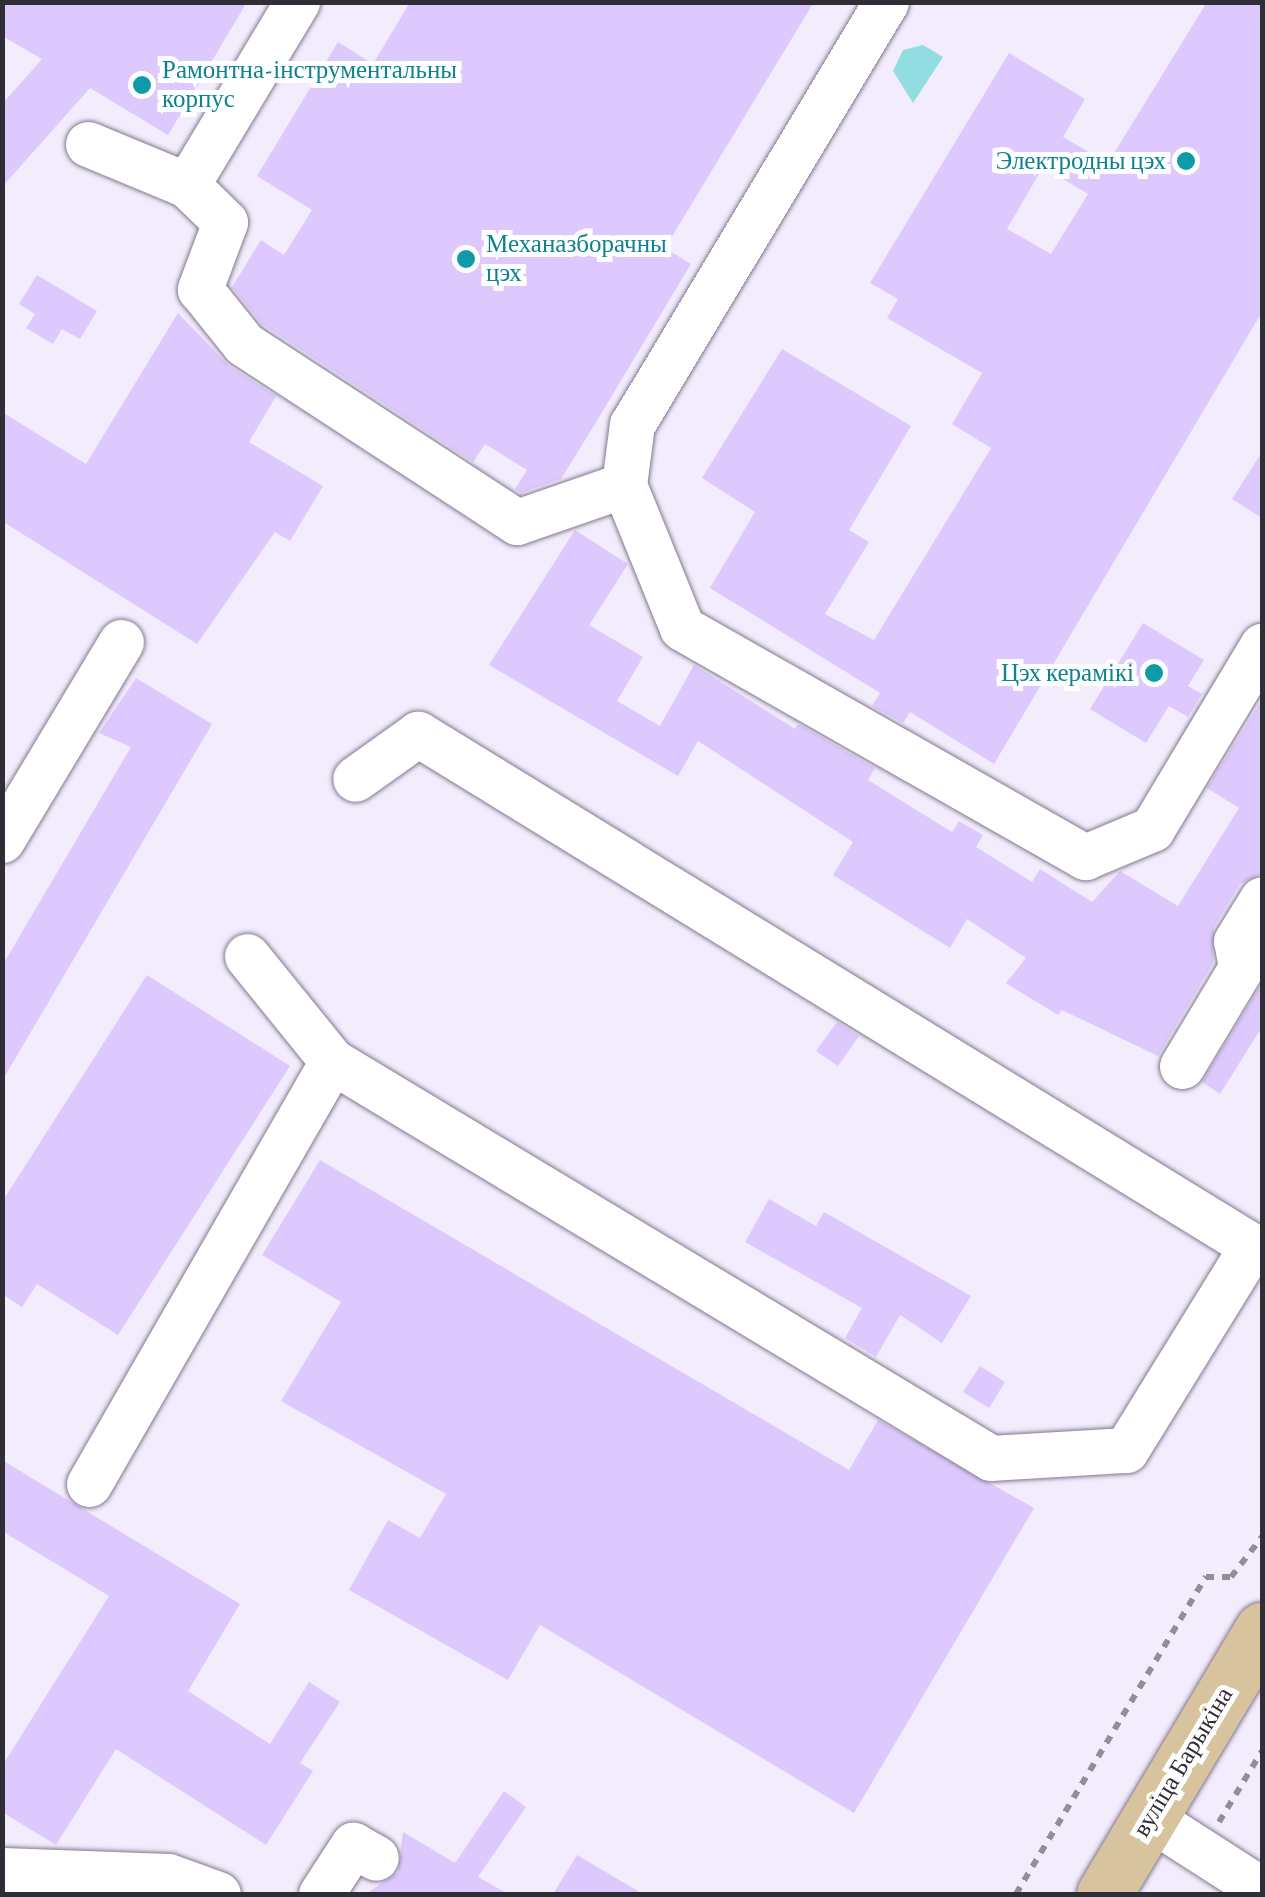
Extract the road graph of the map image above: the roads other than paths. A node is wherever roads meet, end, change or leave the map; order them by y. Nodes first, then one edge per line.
1 (297, 2) edge
2 (886, 2) edge
3 (88, 144) dead end
4 (187, 184) junction
5 (624, 486) junction
6 (121, 642) dead end
7 (1262, 646) edge
8 (355, 778) dead end
9 (2, 840) edge
10 (1262, 899) edge
11 (248, 956) dead end
12 (332, 1061) junction
13 (1182, 1066) dead end
14 (89, 1484) dead end
15 (1262, 1630) edge
16 (1150, 1818) junction
17 (376, 1858) dead end
18 (2, 1870) edge
19 (1262, 1890) edge
20 (218, 1894) edge
21 (321, 1894) edge
22 (1104, 1894) edge

1 - 4 street
2 - 5 street
3 - 4 street
4 - 5 street
5 - 7 street
6 - 9 street
8 - 12 street
10 - 13 street
11 - 12 street
12 - 14 street
15 - 16 main road, вуліца Барыкіна
16 - 19 street
16 - 22 main road, вуліца Барыкіна
17 - 21 street
18 - 20 street

